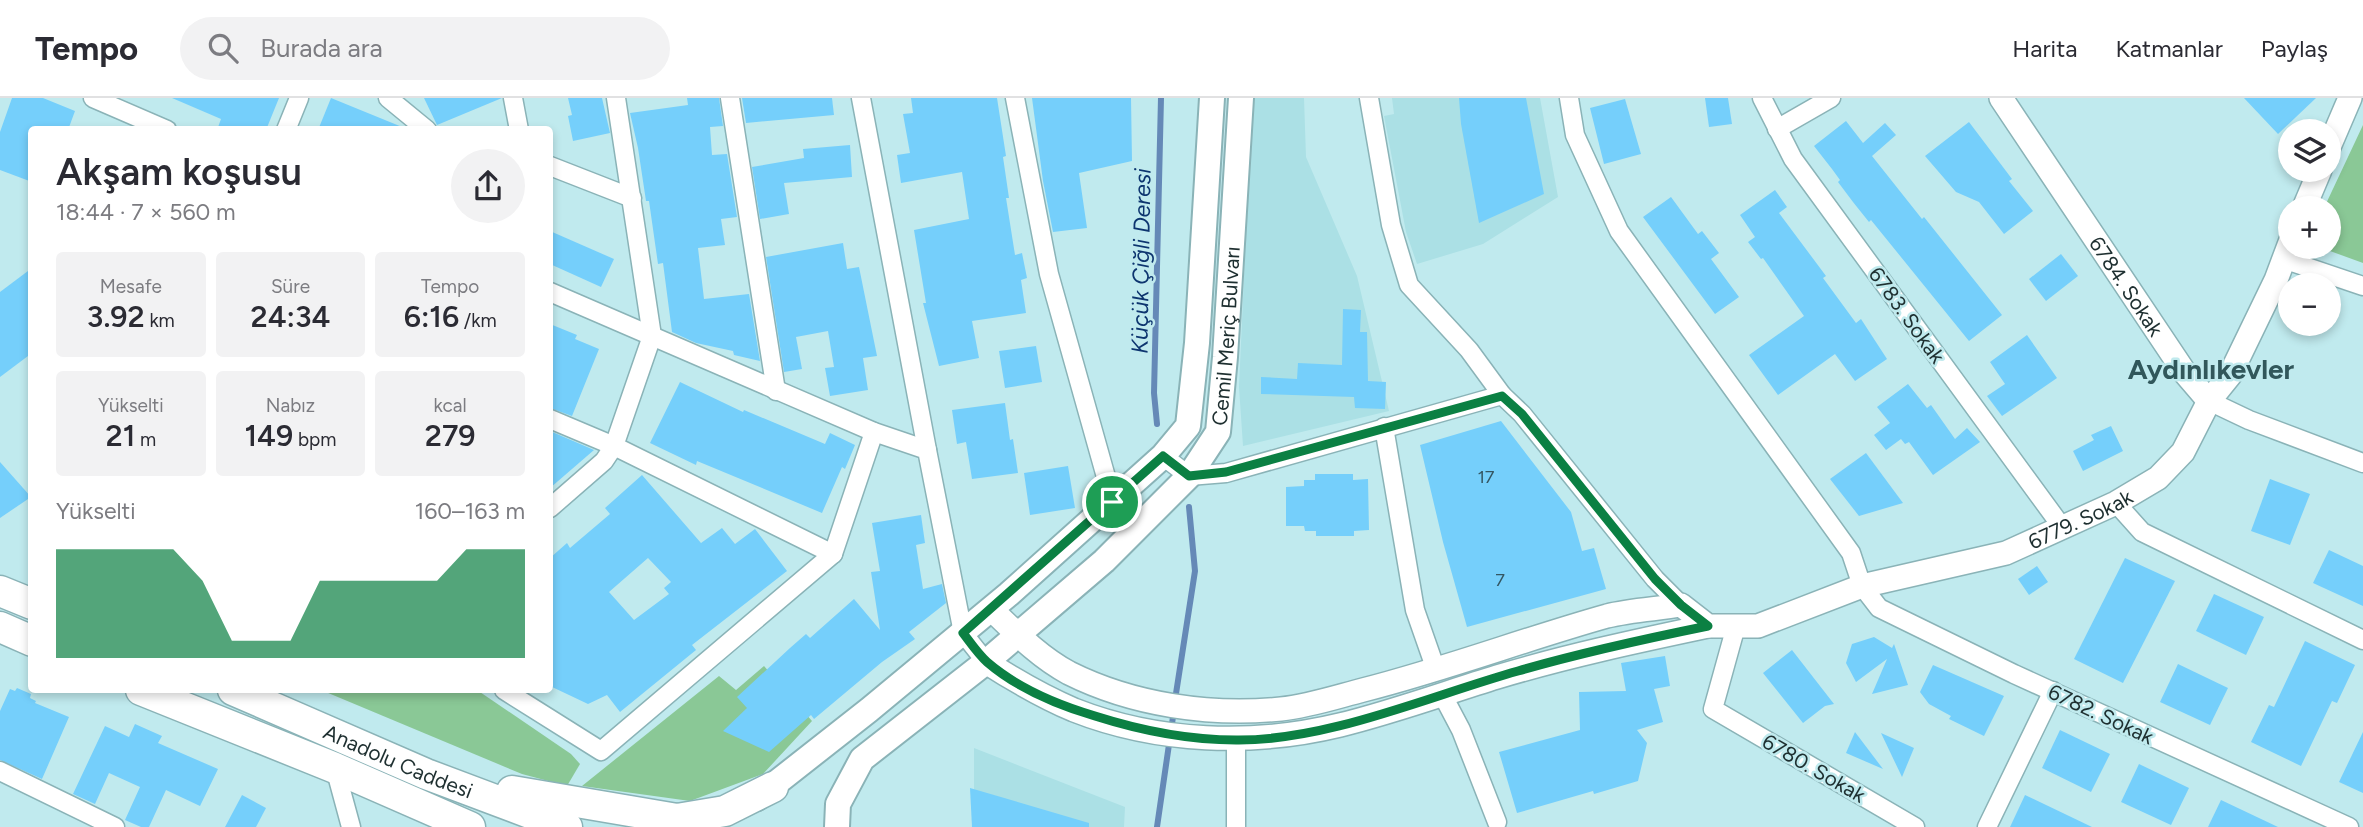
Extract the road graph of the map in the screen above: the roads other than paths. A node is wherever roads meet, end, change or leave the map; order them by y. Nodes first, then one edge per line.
1 (93, 98) edge
2 (299, 98) edge
3 (388, 98) edge
4 (513, 98) edge
5 (616, 98) edge
6 (730, 98) edge
7 (861, 98) edge
8 (1015, 98) edge
9 (1212, 98) edge
10 (1241, 98) edge
11 (1369, 98) edge
12 (1569, 98) edge
13 (1762, 98) edge
14 (1831, 98) edge
15 (2001, 98) edge
16 (2350, 98) edge
17 (2341, 119) edge
18 (158, 126) edge
19 (288, 126) edge
20 (422, 126) edge
21 (518, 126) edge
22 (1777, 129) junction
23 (553, 167) edge
24 (632, 198) junction
25 (2284, 259) edge
26 (2306, 259) edge
27 (2363, 286) edge
28 (553, 293) edge
29 (652, 336) junction
30 (776, 391) junction
31 (1502, 396) junction
32 (2209, 401) junction
33 (553, 420) edge
34 (1384, 427) junction
35 (874, 432) junction
36 (614, 446) junction
37 (927, 450) junction
38 (1163, 456) junction
39 (2363, 463) edge
40 (1189, 476) junction
41 (1112, 502) junction
42 (2116, 503) junction
43 (553, 505) edge
44 (2062, 527) junction
45 (833, 554) junction
46 (1862, 586) junction
47 (0, 591) edge
48 (28, 602) edge
49 (1681, 605) junction
50 (991, 609) junction
51 (1708, 626) junction
52 (1736, 626) junction
53 (0, 627) edge
54 (963, 633) junction
55 (1016, 634) junction
56 (28, 639) edge
57 (2363, 639) edge
58 (986, 662) junction
59 (1436, 670) junction
60 (2053, 691) junction
61 (148, 693) edge
62 (240, 693) edge
63 (509, 693) edge
64 (1442, 694) junction
65 (1236, 740) junction
66 (335, 768) junction
67 (0, 771) edge
68 (426, 774) junction
69 (773, 787) junction
70 (1497, 822) dead end
71 (115, 827) edge
72 (351, 827) edge
73 (470, 827) edge
74 (567, 827) edge
75 (713, 827) edge
76 (837, 827) edge
77 (1236, 827) edge
78 (1915, 827) edge
79 (1987, 827) edge
80 (2349, 827) edge

1 - 18 street
2 - 19 street
3 - 20 street
4 - 21 street
5 - 24 street
6 - 30 street
7 - 37 street
8 - 41 street
9 - 38 main road, Cemil Meriç Bulvarı
10 - 40 main road, Cemil Meriç Bulvarı
11 - 31 street
12 - 46 street
13 - 22 street, 6783. Sokak
14 - 22 street
15 - 32 street, 6784. Sokak
16 - 17 street
22 - 44 street, 6783. Sokak
23 - 24 street
24 - 29 street
25 - 32 street, 6779. Sokak
26 - 27 street
28 - 29 street
29 - 30 street
29 - 36 street
30 - 35 street
31 - 34 street
31 - 49 street
32 - 39 street, 6784. Sokak
32 - 42 street, 6779. Sokak
33 - 36 street
34 - 40 street
34 - 59 street
35 - 37 street
35 - 45 street
36 - 43 street
36 - 45 street
37 - 54 street
38 - 40 street
38 - 41 main road, Cemil Meriç Bulvarı
40 - 55 main road, Cemil Meriç Bulvarı
41 - 50 main road, Cemil Meriç Bulvarı
42 - 44 street, 6779. Sokak
42 - 57 street
44 - 46 street, 6779. Sokak
45 - 63 street
46 - 52 street, 6779. Sokak
46 - 60 street, 6782. Sokak
47 - 48 highway
49 - 51 street
49 - 59 street
50 - 54 main road, Cemil Meriç Bulvarı
50 - 55 street
51 - 52 street, 6779. Sokak
51 - 64 street, 6779. Sokak
52 - 78 street, 6780. Sokak
53 - 56 highway
54 - 58 street
54 - 69 main road, Cemil Meriç Bulvarı
55 - 58 main road, Cemil Meriç Bulvarı
55 - 59 street
58 - 65 street, 6779. Sokak
58 - 76 main road, Cemil Meriç Bulvarı
60 - 79 street
60 - 80 street, 6782. Sokak
61 - 66 highway, Anadolu Caddesi
62 - 68 highway, Anadolu Caddesi
64 - 65 street, 6779. Sokak
64 - 70 street
65 - 77 street
66 - 72 street
66 - 73 highway, Anadolu Caddesi
67 - 71 street
68 - 69 highway
68 - 74 highway, Anadolu Caddesi
69 - 75 main road, Cemil Meriç Bulvarı

